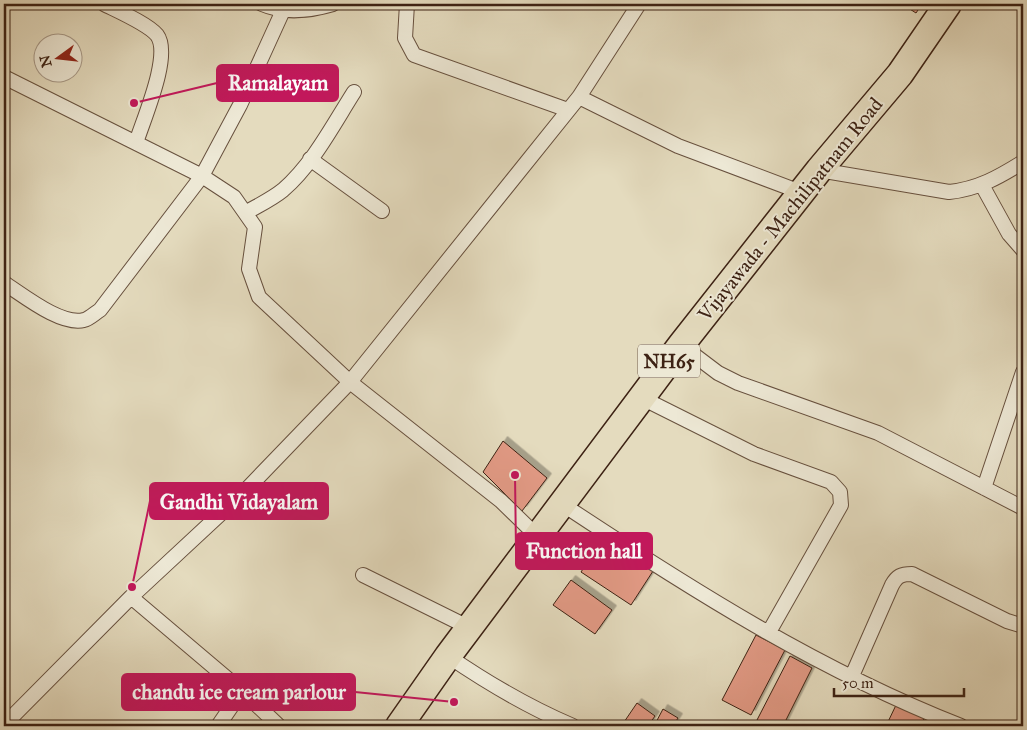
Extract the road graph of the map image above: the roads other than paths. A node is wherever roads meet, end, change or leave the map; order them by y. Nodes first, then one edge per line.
1 (104, 4) edge
2 (262, 4) edge
3 (332, 4) edge
4 (407, 4) edge
5 (639, 4) edge
6 (948, 4) edge
7 (284, 7) edge
8 (4, 77) edge
9 (354, 92) dead end
10 (579, 97) junction
11 (568, 110) junction
12 (136, 143) junction
13 (310, 159) junction
14 (1023, 162) edge
15 (819, 170) junction
16 (202, 176) junction
17 (982, 185) junction
18 (802, 193) junction
19 (382, 211) dead end
20 (247, 212) junction
21 (1023, 250) edge
22 (4, 283) edge
23 (681, 345) junction
24 (1023, 372) edge
25 (350, 382) junction
26 (642, 398) junction
27 (984, 488) junction
28 (562, 504) junction
29 (1023, 508) edge
30 (538, 537) junction
31 (363, 575) dead end
32 (131, 597) junction
33 (1023, 626) edge
34 (470, 628) junction
35 (768, 632) junction
36 (448, 656) junction
37 (852, 676) junction
38 (242, 691) junction
39 (548, 721) edge
40 (4, 725) edge
41 (218, 726) edge
42 (279, 726) edge
43 (399, 726) edge
44 (573, 726) edge
45 (960, 726) edge

1 - 12 street
2 - 7 street
3 - 7 street
4 - 11 street
5 - 10 street
6 - 15 highway, Vijayawada - Machilipatnam Road / NH65
7 - 16 street
8 - 12 street
9 - 13 street
10 - 11 street
10 - 18 street
11 - 25 street
12 - 16 street
13 - 19 street
13 - 20 street
14 - 17 street
15 - 17 street
15 - 18 highway, Vijayawada - Machilipatnam Road / NH65
16 - 20 street
16 - 22 street
17 - 21 street
18 - 23 highway, Vijayawada - Machilipatnam Road / NH65
20 - 25 street
23 - 26 highway, Vijayawada - Machilipatnam Road / NH65
23 - 27 street
24 - 27 street
25 - 30 street
25 - 32 street
26 - 28 highway, Vijayawada - Machilipatnam Road / NH65
26 - 35 street
27 - 29 street
28 - 30 highway, Vijayawada - Machilipatnam Road / NH65
28 - 35 street
30 - 34 highway, Vijayawada - Machilipatnam Road / NH65
31 - 34 street
32 - 38 street
32 - 40 street
33 - 37 street
34 - 36 highway, Vijayawada - Machilipatnam Road / NH65
35 - 37 street
36 - 39 street
36 - 43 highway, Vijayawada - Machilipatnam Road / NH65
37 - 45 street
38 - 41 street
38 - 42 street
39 - 44 street

